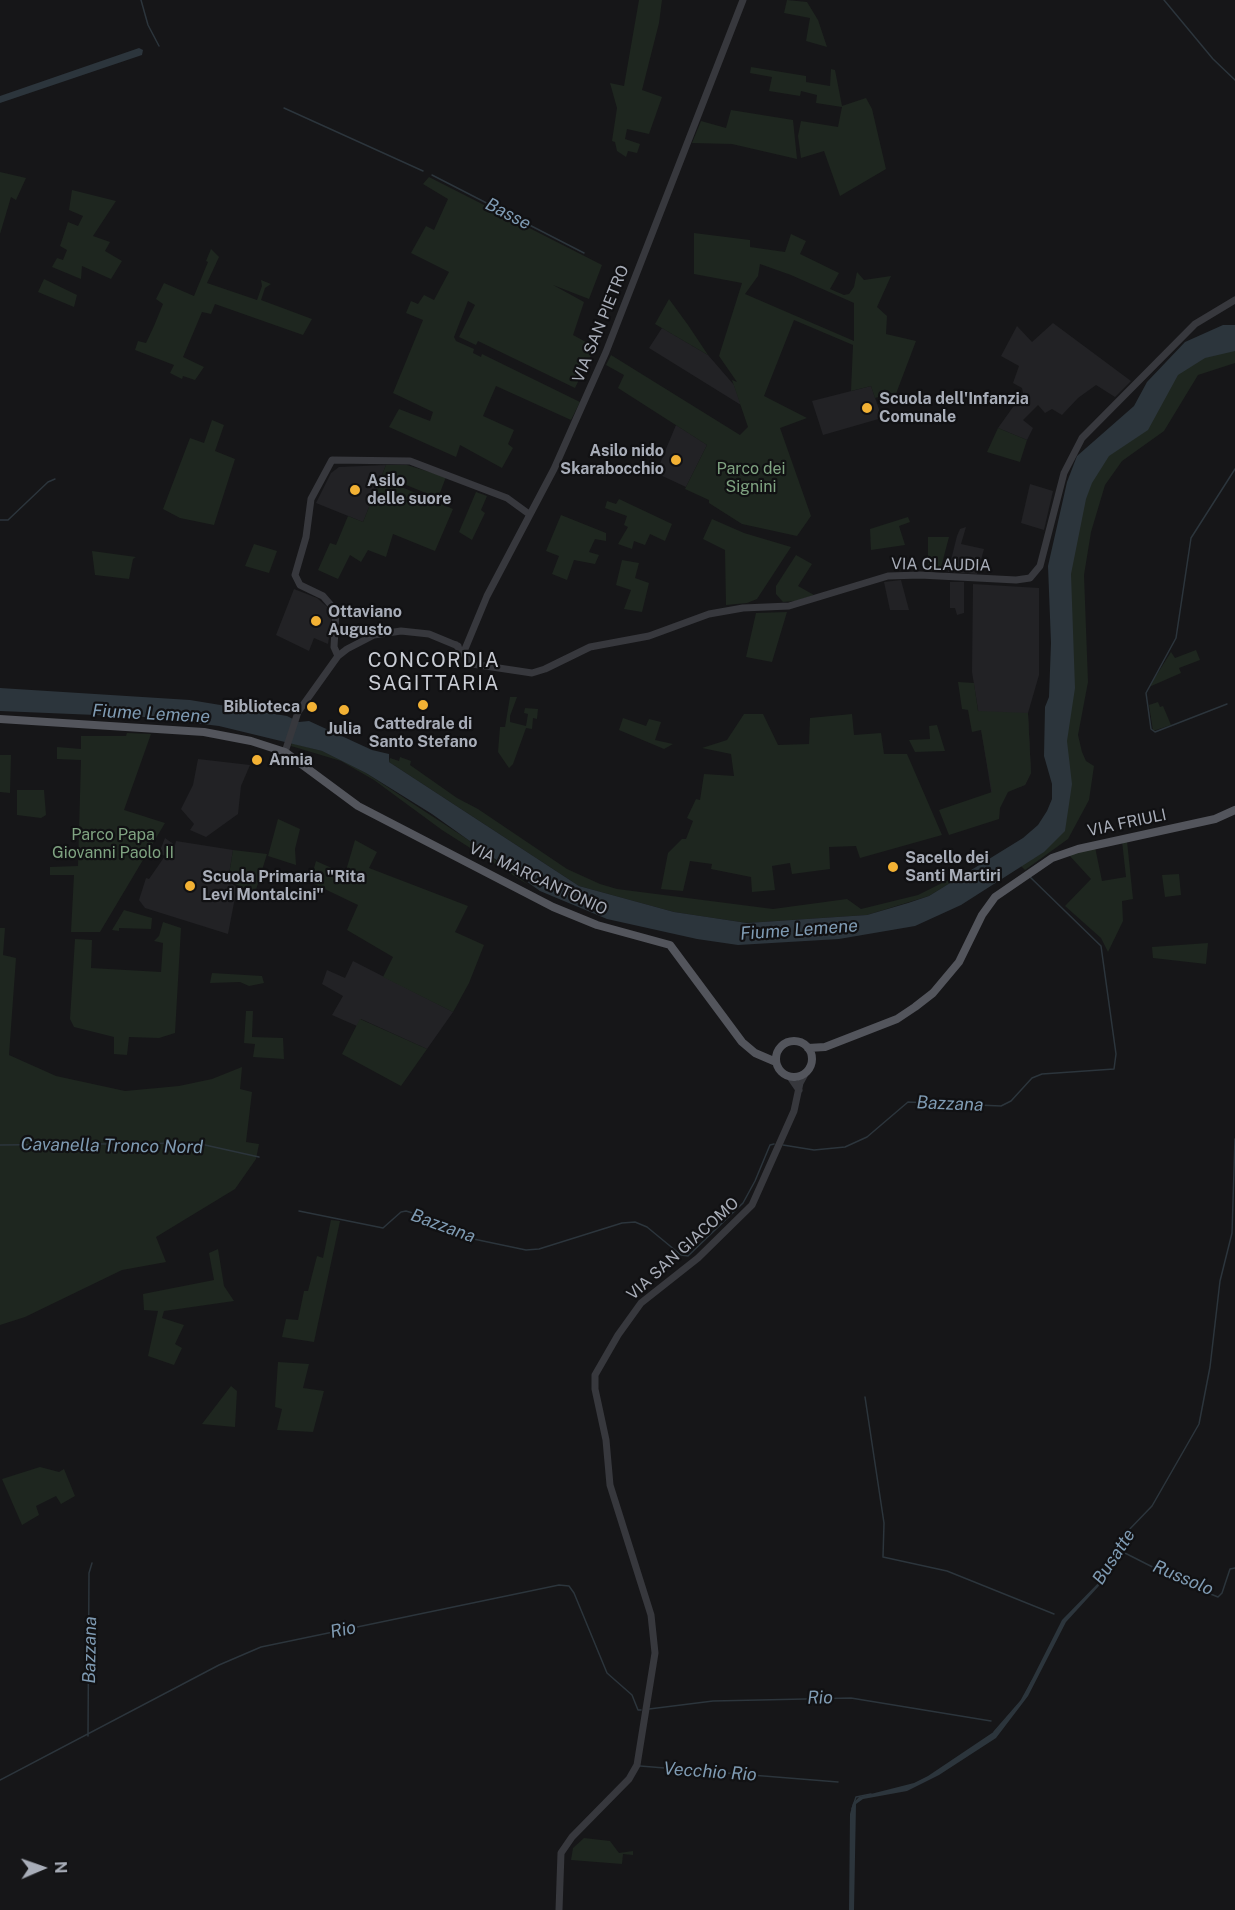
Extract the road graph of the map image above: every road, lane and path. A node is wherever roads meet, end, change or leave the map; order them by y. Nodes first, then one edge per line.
1 (743, 0) edge
2 (1235, 300) edge
3 (529, 514) junction
4 (462, 650) junction
5 (338, 656) junction
6 (0, 719) edge
7 (287, 748) junction
8 (1235, 810) edge
9 (825, 1047) junction
10 (808, 1048) junction
11 (777, 1052) junction
12 (754, 1053) junction
13 (812, 1059) junction
14 (776, 1062) junction
15 (805, 1074) junction
16 (790, 1077) junction
17 (799, 1089) junction
18 (559, 1910) edge

1 - 3 street, VIA SAN PIETRO
2 - 4 street, VIA CLAUDIA
3 - 4 street, VIA SAN PIETRO
3 - 5 street
4 - 5 street
5 - 7 street
6 - 7 main road, VIA MARCANTONIO
7 - 12 main road, VIA MARCANTONIO
8 - 9 main road, VIA FRIULI
9 - 10 main road
9 - 13 main road
10 - 11 main road
10 - 13 main road
11 - 12 main road
11 - 14 main road
12 - 14 main road, VIA MARCANTONIO
13 - 15 main road
14 - 16 main road, VIA MARCANTONIO
15 - 16 main road
15 - 17 street, VIA SAN GIACOMO
16 - 17 street
17 - 18 street, VIA SAN GIACOMO

